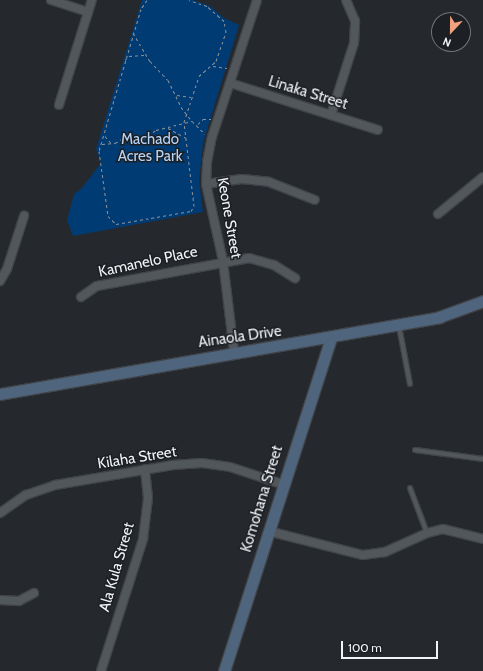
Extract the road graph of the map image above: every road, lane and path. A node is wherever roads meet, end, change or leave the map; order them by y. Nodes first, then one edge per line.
1 (52, 0) edge
2 (92, 0) edge
3 (147, 0) edge
4 (188, 0) edge
5 (257, 0) edge
6 (346, 0) edge
7 (88, 12) junction
8 (133, 33) junction
9 (144, 54) junction
10 (125, 60) junction
11 (216, 61) junction
12 (212, 66) junction
13 (219, 66) junction
14 (225, 68) dead end
15 (230, 83) junction
16 (176, 95) junction
17 (192, 97) junction
18 (59, 105) dead end
19 (186, 114) junction
20 (331, 115) junction
21 (192, 122) junction
22 (184, 124) junction
23 (198, 124) junction
24 (208, 124) dead end
25 (168, 127) junction
26 (207, 129) dead end
27 (378, 130) dead end
28 (104, 135) junction
29 (187, 138) junction
30 (111, 143) junction
31 (102, 144) junction
32 (483, 177) edge
33 (206, 184) junction
34 (315, 200) dead end
35 (438, 214) dead end
36 (24, 216) dead end
37 (223, 261) junction
38 (295, 278) dead end
39 (0, 281) edge
40 (82, 297) dead end
41 (482, 303) edge
42 (399, 323) junction
43 (331, 337) junction
44 (234, 351) junction
45 (410, 384) dead end
46 (0, 394) edge
47 (415, 450) dead end
48 (483, 459) edge
49 (145, 469) junction
50 (282, 484) junction
51 (410, 488) dead end
52 (1, 510) edge
53 (268, 531) junction
54 (427, 533) junction
55 (483, 539) edge
56 (34, 593) dead end
57 (0, 600) edge
58 (101, 671) edge
59 (224, 671) edge

1 - 7 street
2 - 7 street
3 - 8 path
4 - 11 path
5 - 15 street, Keone Street
6 - 20 street
7 - 18 street
8 - 9 path
8 - 10 path
9 - 10 path
9 - 16 path
10 - 28 path
11 - 12 path
11 - 13 path
12 - 13 path
12 - 17 path
13 - 14 path
15 - 20 street, Linaka Street
15 - 33 street, Keone Street
16 - 17 path
16 - 19 path
17 - 19 path
19 - 21 path
19 - 22 path
20 - 27 street, Linaka Street
21 - 22 path
21 - 23 path
22 - 25 path
22 - 29 path
23 - 24 path
23 - 26 path
25 - 29 path
25 - 30 path
28 - 30 path
28 - 31 path
29 - 31 path
30 - 31 path
32 - 35 street
33 - 34 street
33 - 37 street, Keone Street
36 - 39 street
37 - 38 street, Kamanelo Place
37 - 40 street, Kamanelo Place
37 - 44 street, Keone Street
41 - 42 street, Ainaola Drive
42 - 43 street, Ainaola Drive
42 - 45 lane
43 - 44 street, Ainaola Drive
43 - 50 street, Komohana Street
44 - 46 street, Ainaola Drive
47 - 48 lane
49 - 50 street, Kilaha Street
49 - 52 street, Kilaha Street
49 - 58 street, Ala Kula Street
50 - 53 street, Komohana Street
51 - 54 lane
53 - 54 street
53 - 59 street, Komohana Street
54 - 55 street
56 - 57 street

